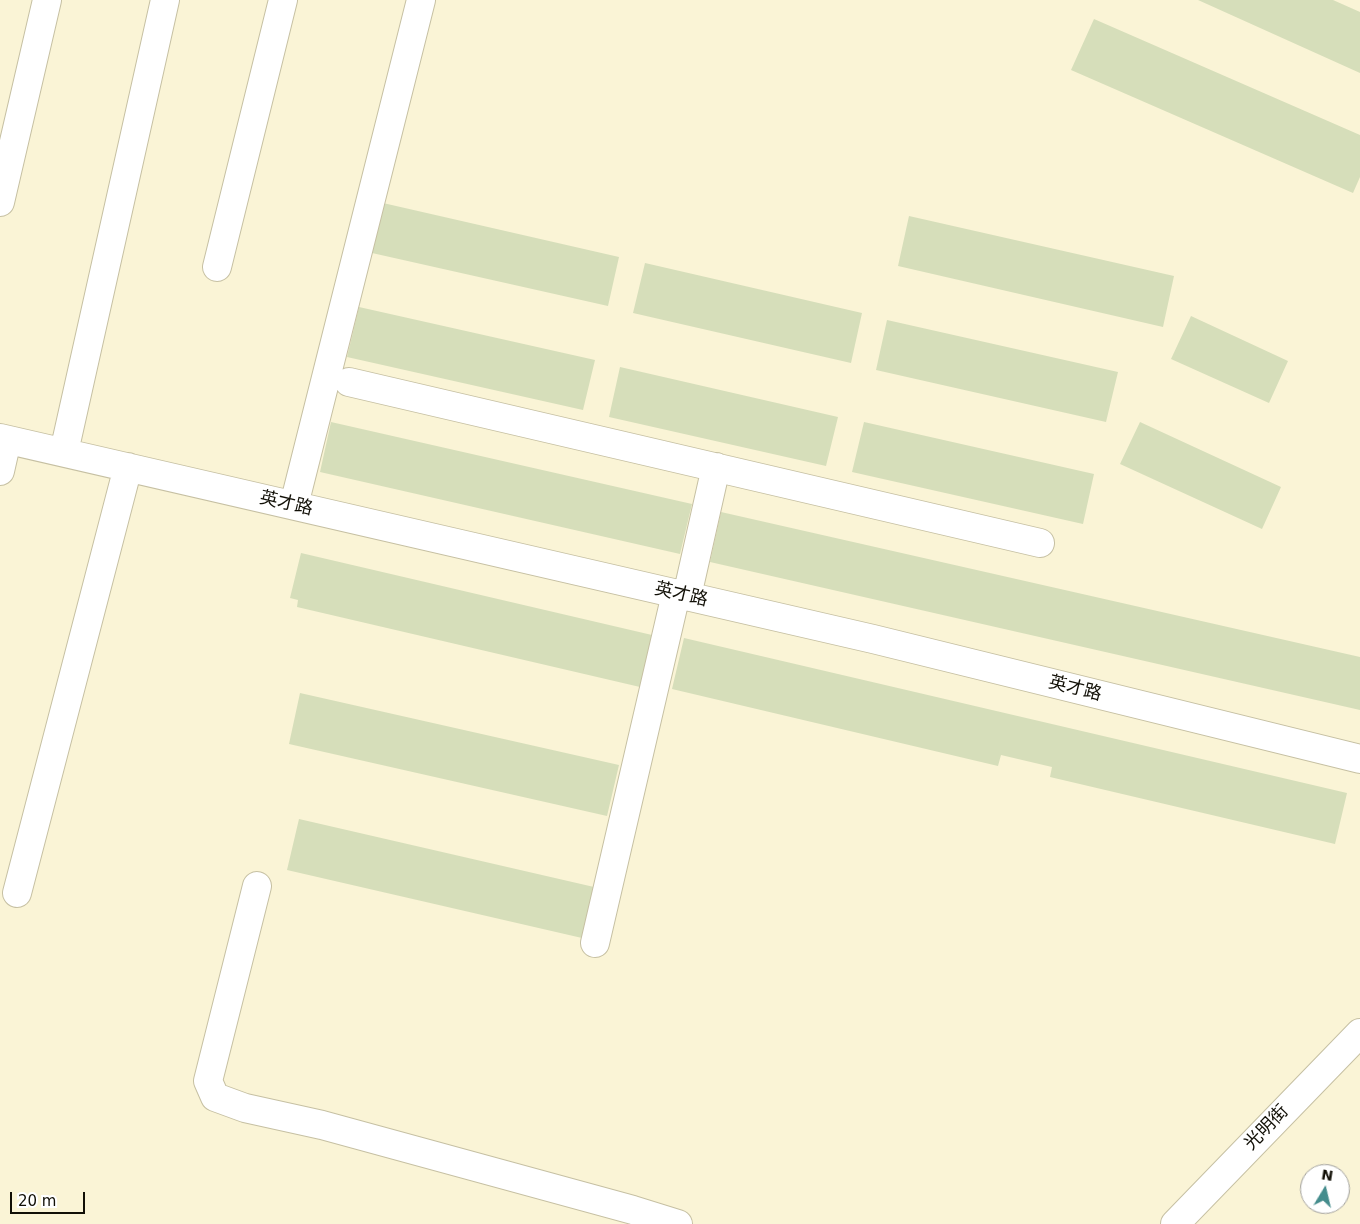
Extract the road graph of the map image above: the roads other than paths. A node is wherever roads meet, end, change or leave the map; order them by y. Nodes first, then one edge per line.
1 (47, 0) edge
2 (165, 0) edge
3 (283, 0) edge
4 (420, 0) edge
5 (0, 202) edge
6 (217, 268) dead end
7 (349, 382) dead end
8 (4, 439) edge
9 (64, 452) junction
10 (716, 467) junction
11 (128, 468) junction
12 (0, 471) edge
13 (294, 506) junction
14 (1040, 543) dead end
15 (681, 595) junction
16 (1360, 760) edge
17 (257, 886) dead end
18 (17, 893) dead end
19 (596, 943) dead end
20 (1360, 1033) edge
21 (678, 1224) edge
22 (1175, 1224) edge

1 - 5 street
2 - 9 street
3 - 6 street
4 - 13 street
7 - 10 street
8 - 9 street, 英才路
8 - 12 street
9 - 11 street, 英才路
10 - 14 street
10 - 15 street
11 - 13 street, 英才路
11 - 18 street
13 - 15 street, 英才路
15 - 16 street, 英才路
15 - 19 street
17 - 21 street
20 - 22 street, 光明街

